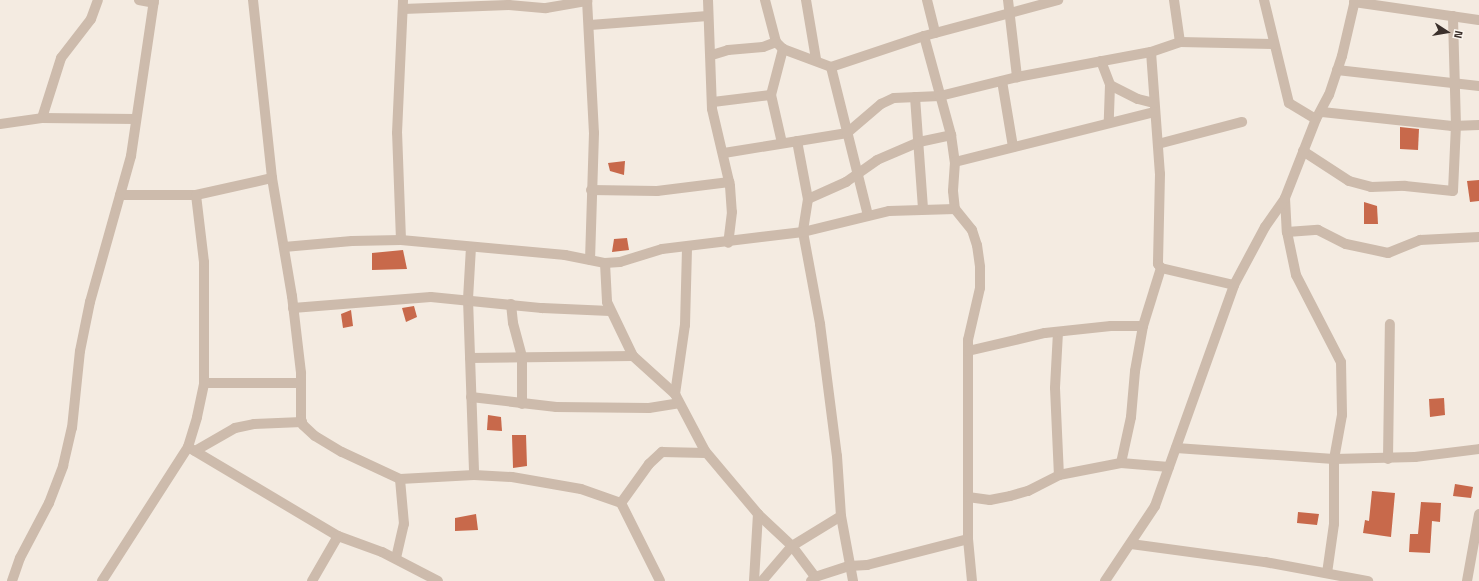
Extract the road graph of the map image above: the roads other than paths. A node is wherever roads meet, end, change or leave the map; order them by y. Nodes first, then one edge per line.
1 (98, 0) edge
2 (139, 0) edge
3 (253, 0) edge
4 (587, 0) edge
5 (708, 0) edge
6 (765, 0) edge
7 (806, 0) edge
8 (927, 0) edge
9 (1008, 0) edge
10 (1058, 0) edge
11 (1174, 0) edge
12 (1264, 0) edge
13 (154, 1) edge
14 (1355, 1) edge
15 (403, 4) edge
16 (1008, 14) junction
17 (708, 16) junction
18 (1453, 16) junction
19 (1479, 20) edge
20 (590, 26) junction
21 (935, 33) junction
22 (924, 36) junction
23 (1180, 42) junction
24 (1274, 44) junction
25 (779, 45) junction
26 (1151, 52) junction
27 (712, 55) junction
28 (816, 59) junction
29 (1101, 61) junction
30 (831, 67) junction
31 (1337, 70) junction
32 (1017, 77) junction
33 (1002, 81) junction
34 (1453, 83) junction
35 (1110, 85) junction
36 (1479, 86) edge
37 (771, 94) junction
38 (940, 96) junction
39 (915, 97) junction
40 (713, 102) junction
41 (1154, 108) junction
42 (1319, 116) junction
43 (42, 118) junction
44 (135, 119) junction
45 (1109, 122) junction
46 (1242, 122) dead end
47 (0, 124) edge
48 (1479, 125) edge
49 (1456, 126) junction
50 (847, 133) junction
51 (951, 135) junction
52 (797, 141) junction
53 (920, 142) junction
54 (782, 143) junction
55 (1158, 144) junction
56 (1013, 147) junction
57 (1303, 151) junction
58 (724, 153) junction
59 (955, 162) junction
60 (859, 173) junction
61 (272, 178) junction
62 (729, 182) junction
63 (591, 190) junction
64 (120, 195) junction
65 (196, 195) junction
66 (1285, 198) junction
67 (808, 199) junction
68 (923, 208) junction
69 (955, 209) junction
70 (868, 215) junction
71 (803, 232) junction
72 (1287, 232) junction
73 (1479, 237) edge
74 (401, 240) junction
75 (728, 243) junction
76 (284, 247) junction
77 (471, 247) junction
78 (687, 247) junction
79 (590, 260) junction
80 (604, 263) junction
81 (1161, 268) junction
82 (470, 283) junction
83 (1234, 285) junction
84 (468, 299) junction
85 (483, 301) junction
86 (512, 304) junction
87 (294, 308) junction
88 (610, 311) junction
89 (1390, 324) dead end
90 (1143, 326) junction
91 (1058, 332) junction
92 (968, 351) junction
93 (522, 356) junction
94 (633, 356) junction
95 (470, 358) junction
96 (204, 383) junction
97 (301, 383) junction
98 (471, 397) junction
99 (677, 399) junction
100 (522, 404) junction
101 (302, 422) junction
102 (1176, 448) junction
103 (192, 449) junction
104 (1479, 449) edge
105 (706, 453) junction
106 (1388, 459) junction
107 (1334, 460) junction
108 (1121, 463) junction
109 (1169, 467) junction
110 (474, 475) junction
111 (1059, 475) junction
112 (400, 479) junction
113 (968, 497) junction
114 (621, 503) junction
115 (758, 514) junction
116 (1479, 514) edge
117 (841, 516) junction
118 (338, 536) junction
119 (968, 538) junction
120 (1131, 544) junction
121 (792, 546) junction
122 (396, 558) junction
123 (849, 566) junction
124 (1327, 573) junction
125 (432, 579) edge
126 (813, 579) edge
127 (12, 581) edge
128 (102, 581) edge
129 (312, 581) edge
130 (660, 581) edge
131 (754, 581) edge
132 (762, 581) edge
133 (853, 581) edge
134 (972, 581) edge
135 (1105, 581) edge
136 (1368, 581) edge
137 (1467, 581) edge

1 - 43 street
2 - 13 street
3 - 61 street
4 - 15 street
4 - 20 street
5 - 17 street
6 - 25 street
7 - 28 street
8 - 21 street
9 - 16 street
10 - 16 street
11 - 23 street
12 - 24 street
13 - 44 street
14 - 18 street
14 - 31 street
15 - 74 street
16 - 21 street
16 - 32 street
17 - 20 street
17 - 27 street
18 - 19 street
18 - 34 street
20 - 63 street
21 - 22 street
22 - 30 street
22 - 38 street
23 - 24 street
23 - 26 street
24 - 42 street
25 - 27 street
25 - 28 street
25 - 37 street
26 - 29 street
26 - 41 street
27 - 40 street
28 - 30 street
29 - 32 street
29 - 35 street
30 - 50 street
31 - 34 street
31 - 42 street
32 - 33 street
33 - 38 street
33 - 56 street
34 - 36 street
34 - 49 street
35 - 41 street
35 - 45 street
37 - 40 street
37 - 54 street
38 - 39 street
38 - 51 street
39 - 50 street
39 - 53 street
40 - 58 street
41 - 45 street
41 - 55 street
42 - 49 street
42 - 57 street
43 - 44 street
43 - 47 street
44 - 64 street
45 - 56 street
46 - 55 street
48 - 49 street
49 - 57 street
50 - 52 street
50 - 60 street
51 - 53 street
51 - 59 street
52 - 54 street
52 - 67 street
53 - 60 street
53 - 68 street
54 - 58 street
55 - 81 street
56 - 59 street
57 - 66 street
58 - 62 street
59 - 69 street
60 - 67 street
60 - 70 street
61 - 65 street
61 - 76 street
62 - 63 street
62 - 75 street
63 - 79 street
64 - 65 street
64 - 127 street
65 - 96 street
66 - 72 street
66 - 83 street
67 - 71 street
68 - 69 street
68 - 70 street
69 - 92 street
70 - 71 street
71 - 75 street
71 - 117 street
72 - 73 street
72 - 107 street
74 - 76 street
74 - 77 street
75 - 78 street
76 - 87 street
77 - 79 street
77 - 82 street
78 - 80 street
78 - 99 street
79 - 80 street
80 - 88 street
81 - 83 street
81 - 90 street
82 - 84 street
82 - 85 street
83 - 102 street
84 - 85 street
84 - 87 street
84 - 95 street
85 - 86 street
86 - 88 street
86 - 93 street
87 - 97 street
88 - 94 street
89 - 106 street
90 - 91 street
90 - 108 street
91 - 92 street
91 - 111 street
92 - 113 street
93 - 94 street
93 - 95 street
93 - 100 street
94 - 99 street
95 - 98 street
96 - 97 street
96 - 103 street
97 - 101 street
98 - 100 street
98 - 110 street
99 - 100 street
99 - 105 street
101 - 103 street
101 - 112 street
102 - 107 street
102 - 109 street
103 - 118 street
103 - 128 street
104 - 106 street
105 - 114 street
105 - 115 street
106 - 107 street
107 - 124 street
108 - 109 street
108 - 111 street
109 - 120 street
110 - 112 street
110 - 114 street
111 - 113 street
112 - 122 street
113 - 119 street
114 - 130 street
115 - 121 street
115 - 131 street
116 - 137 street
117 - 121 street
117 - 123 street
118 - 122 street
118 - 129 street
119 - 123 street
119 - 134 street
120 - 124 street
120 - 135 street
121 - 126 street
121 - 132 street
122 - 125 street
123 - 126 street
123 - 133 street
124 - 136 street

